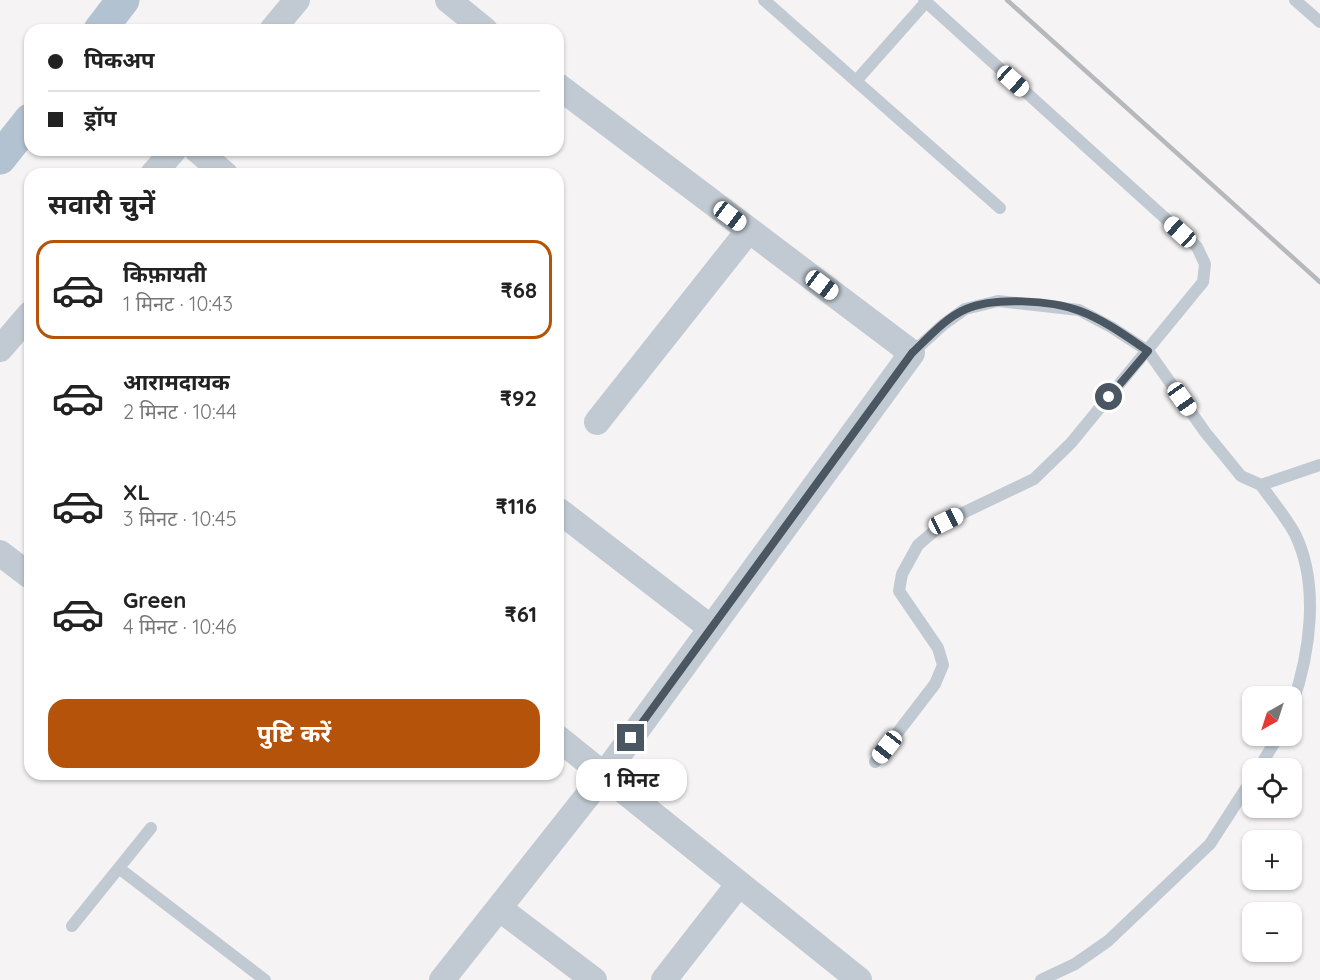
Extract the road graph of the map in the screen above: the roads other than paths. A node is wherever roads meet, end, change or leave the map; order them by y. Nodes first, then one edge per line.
1 (123, 0) edge
2 (297, 0) edge
3 (448, 0) edge
4 (764, 0) edge
5 (1295, 0) edge
6 (925, 1) edge
7 (1320, 22) edge
8 (105, 24) edge
9 (277, 24) edge
10 (478, 24) edge
11 (856, 81) junction
12 (564, 91) edge
13 (24, 128) edge
14 (169, 156) edge
15 (204, 156) edge
16 (0, 158) edge
17 (158, 168) edge
18 (218, 168) edge
19 (1000, 208) dead end
20 (749, 230) junction
21 (24, 327) edge
22 (0, 349) edge
23 (1148, 351) junction
24 (912, 353) junction
25 (597, 422) dead end
26 (1320, 465) edge
27 (1261, 484) junction
28 (564, 515) edge
29 (0, 553) edge
30 (24, 571) edge
31 (711, 628) junction
32 (1299, 686) edge
33 (564, 743) edge
34 (875, 762) dead end
35 (604, 775) junction
36 (1242, 794) edge
37 (151, 828) dead end
38 (120, 868) junction
39 (738, 885) junction
40 (500, 909) junction
41 (72, 926) dead end
42 (265, 980) edge
43 (442, 980) edge
44 (594, 980) edge
45 (664, 980) edge
46 (859, 980) edge
47 (1041, 980) edge

1 - 8 main road
2 - 9 street
3 - 10 street
4 - 11 lane
5 - 7 lane
6 - 11 lane
6 - 23 lane
11 - 19 lane
12 - 20 street
13 - 16 main road
14 - 17 street
15 - 18 street
20 - 24 street
20 - 25 street
21 - 22 street
23 - 24 lane
23 - 27 lane
23 - 34 lane
24 - 31 street
26 - 27 lane
27 - 32 lane
28 - 31 street
29 - 30 street
31 - 35 street
33 - 35 street
35 - 39 street
35 - 40 street
36 - 47 lane
37 - 38 lane
38 - 41 lane
38 - 42 lane
39 - 45 street
39 - 46 street
40 - 43 street
40 - 44 street

